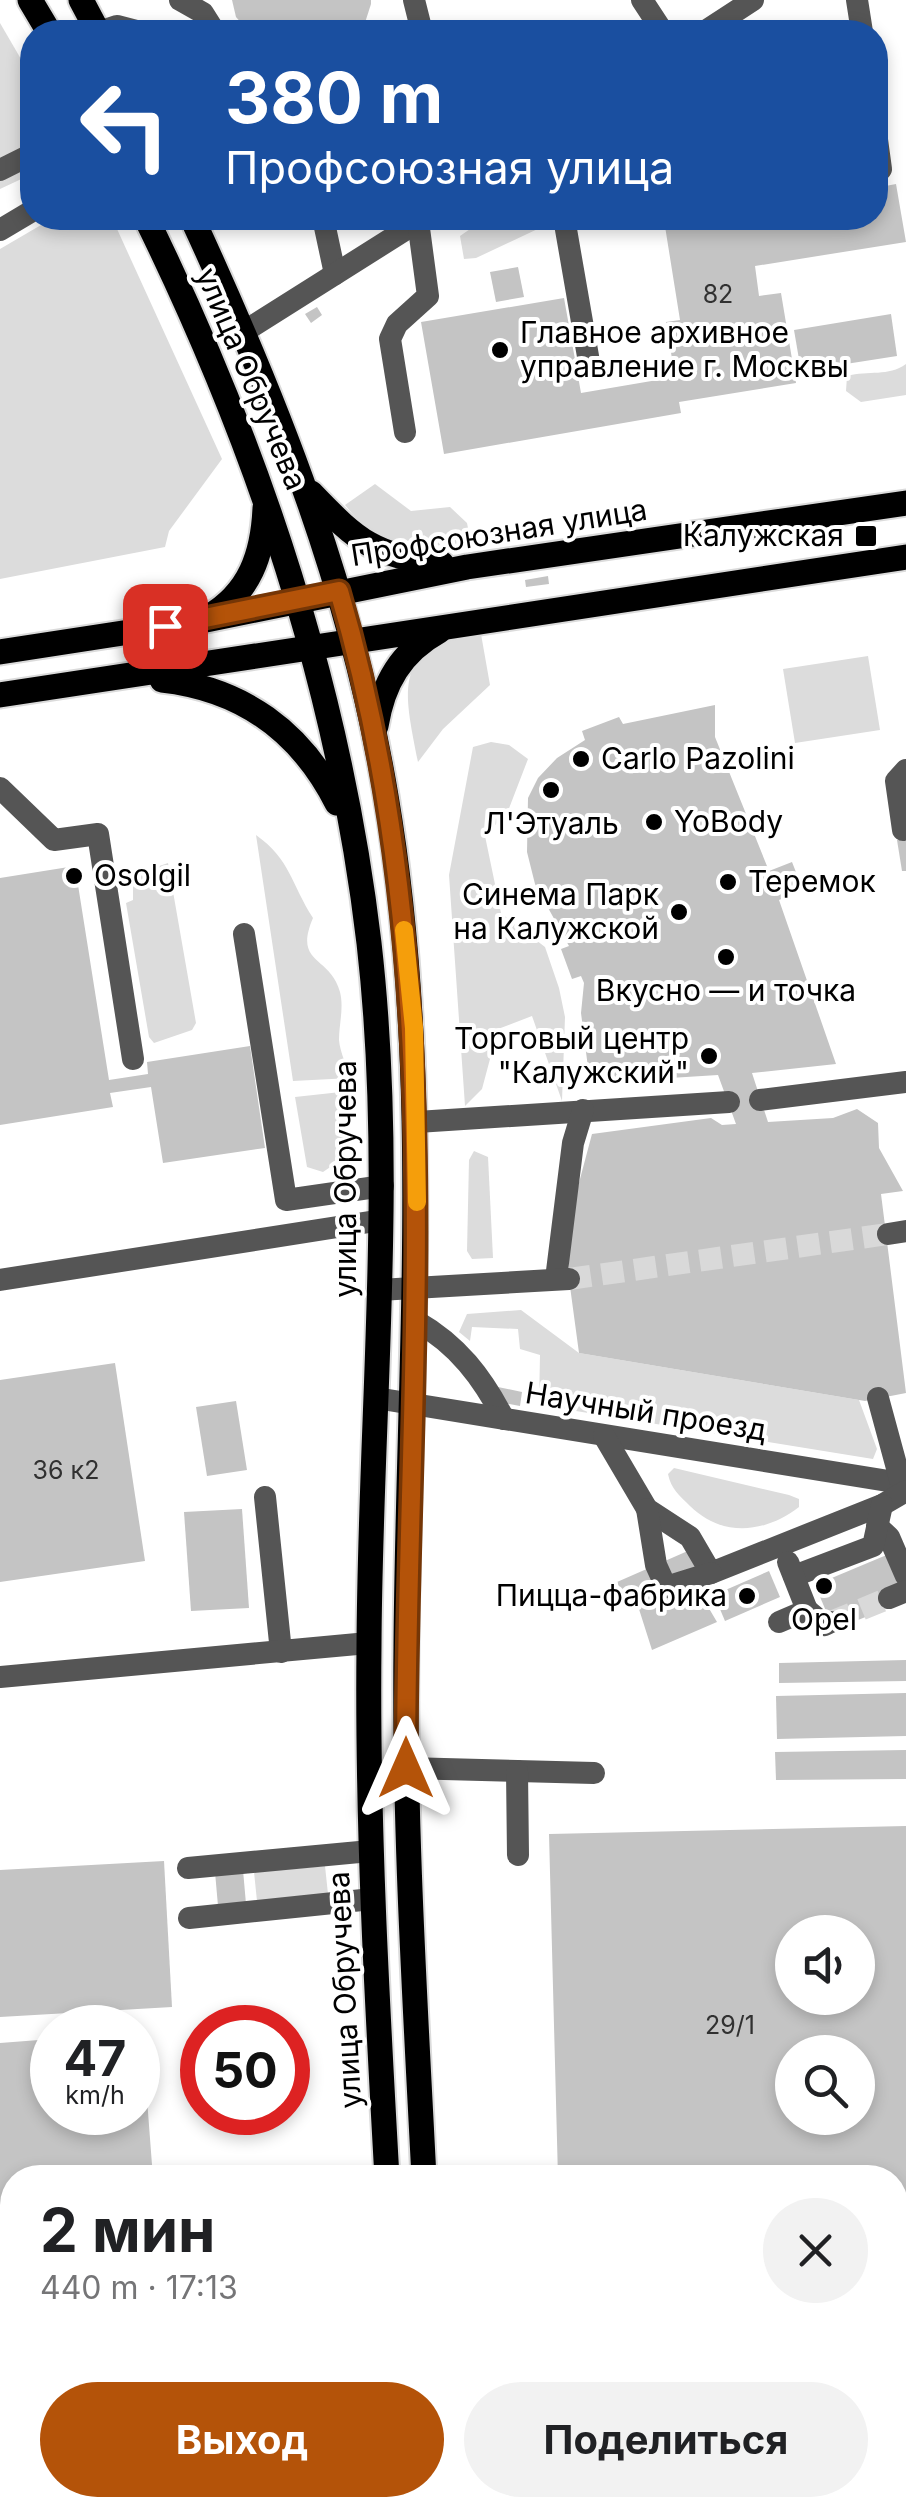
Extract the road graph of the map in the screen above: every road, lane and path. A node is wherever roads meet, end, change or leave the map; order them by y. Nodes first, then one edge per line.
1 (180, 0) edge
2 (753, 0) edge
3 (207, 20) edge
4 (722, 20) edge
5 (152, 230) edge
6 (198, 230) edge
7 (325, 230) edge
8 (404, 230) edge
9 (422, 230) edge
10 (566, 230) edge
11 (335, 274) junction
12 (244, 331) junction
13 (589, 362) dead end
14 (406, 432) dead end
15 (308, 489) junction
16 (266, 493) junction
17 (906, 504) edge
18 (906, 556) edge
19 (467, 568) junction
20 (339, 591) junction
21 (299, 600) junction
22 (202, 621) junction
23 (454, 623) junction
24 (353, 640) junction
25 (311, 648) junction
26 (0, 652) edge
27 (132, 678) junction
28 (0, 695) edge
29 (374, 736) junction
30 (906, 770) edge
31 (0, 788) edge
32 (903, 830) dead end
33 (352, 832) junction
34 (244, 934) dead end
35 (132, 1060) dead end
36 (906, 1082) edge
37 (760, 1100) dead end
38 (728, 1102) dead end
39 (583, 1110) junction
40 (418, 1122) junction
41 (382, 1186) junction
42 (382, 1220) junction
43 (0, 1280) edge
44 (417, 1289) junction
45 (379, 1290) junction
46 (416, 1321) junction
47 (376, 1398) junction
48 (878, 1398) dead end
49 (413, 1402) junction
50 (504, 1420) junction
51 (604, 1436) junction
52 (673, 1447) junction
53 (635, 1483) junction
54 (904, 1486) edge
55 (265, 1497) dead end
56 (647, 1509) junction
57 (880, 1516) junction
58 (781, 1545) junction
59 (711, 1573) junction
60 (794, 1576) junction
61 (906, 1576) edge
62 (808, 1610) junction
63 (779, 1622) dead end
64 (830, 1622) dead end
65 (368, 1643) junction
66 (280, 1652) junction
67 (0, 1677) edge
68 (406, 1768) junction
69 (517, 1771) junction
70 (594, 1773) dead end
71 (370, 1851) junction
72 (518, 1855) dead end
73 (188, 1868) dead end
74 (372, 1899) junction
75 (189, 1918) dead end
76 (387, 2165) edge
77 (423, 2165) edge

1 - 3 street
2 - 4 street
5 - 16 main road, улица Обручева
6 - 12 main road, улица Обручева
7 - 11 street
8 - 11 street
9 - 14 street
10 - 13 street
11 - 12 street
12 - 15 main road, улица Обручева
15 - 19 main road
15 - 20 main road, улица Обручева
16 - 21 main road, улица Обручева
16 - 22 main road
17 - 19 main road, Профсоюзная улица
18 - 23 main road
19 - 20 main road, Профсоюзная улица
20 - 21 main road, Профсоюзная улица
20 - 24 main road, улица Обручева
21 - 22 main road
21 - 25 main road, улица Обручева
22 - 26 main road
23 - 24 main road
23 - 29 main road
24 - 25 main road
24 - 29 main road, улица Обручева
25 - 27 main road
25 - 33 main road, улица Обручева
27 - 28 main road
27 - 33 main road
29 - 40 main road, улица Обручева
30 - 32 street
31 - 35 street
33 - 41 main road, улица Обручева
34 - 41 street
36 - 37 street
38 - 39 street
39 - 40 street
39 - 44 street
40 - 44 main road, улица Обручева
41 - 42 main road, улица Обручева
42 - 43 street
42 - 45 main road, улица Обручева
44 - 45 street
44 - 46 main road, улица Обручева
45 - 47 main road, улица Обручева
46 - 49 main road, улица Обручева
46 - 50 street
47 - 49 street, Научный проезд
47 - 65 main road, улица Обручева
48 - 54 street
49 - 50 street, Научный проезд
49 - 68 main road, улица Обручева
50 - 51 street, Научный проезд
51 - 52 street, Научный проезд
51 - 53 street
52 - 53 street
52 - 54 street, Научный проезд
53 - 56 street
54 - 57 street
55 - 66 street
56 - 59 street
56 - 59 street
57 - 58 street
57 - 60 street
57 - 61 street
58 - 59 street
58 - 60 street
60 - 62 street
62 - 63 street
62 - 64 street
65 - 66 street
65 - 71 main road, улица Обручева
66 - 67 street
68 - 69 street
68 - 77 main road, улица Обручева
69 - 70 street
69 - 72 street
71 - 73 street
71 - 74 main road, улица Обручева
74 - 75 street
74 - 76 main road, улица Обручева

